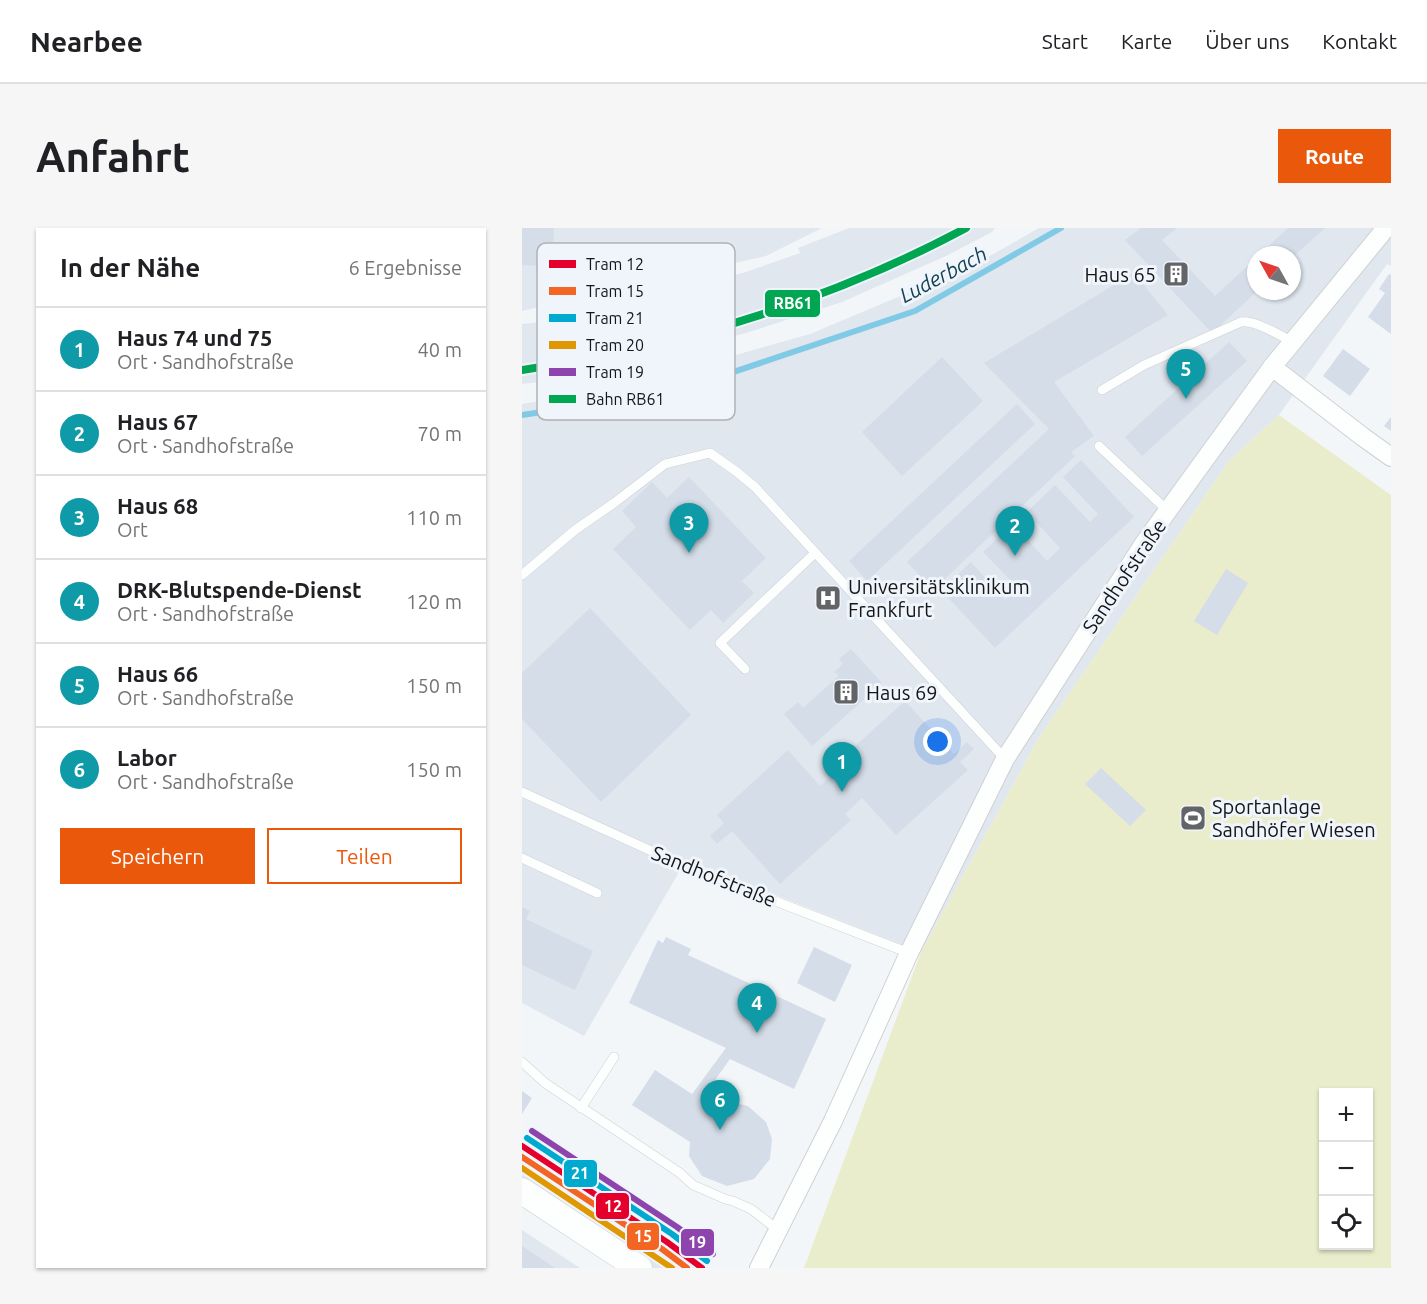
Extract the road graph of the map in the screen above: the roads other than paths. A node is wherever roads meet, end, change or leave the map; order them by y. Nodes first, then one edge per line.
1 (1386, 228) edge
2 (1293, 342) junction
3 (1272, 367) junction
4 (1102, 390) dead end
5 (1099, 446) dead end
6 (1391, 457) edge
7 (1168, 511) junction
8 (815, 553) junction
9 (522, 575) edge
10 (745, 669) dead end
11 (1005, 759) junction
12 (522, 792) edge
13 (522, 858) edge
14 (597, 893) dead end
15 (909, 953) junction
16 (614, 1057) dead end
17 (522, 1062) edge
18 (582, 1108) junction
19 (522, 1191) edge
20 (778, 1230) junction
21 (639, 1268) edge
22 (759, 1268) edge

1 - 2 street, Sandhofstraße
2 - 3 street, Sandhofstraße
2 - 4 lane
3 - 6 street
3 - 7 street, Sandhofstraße
5 - 7 lane
7 - 11 street, Sandhofstraße
8 - 9 lane
8 - 10 lane
8 - 11 lane
11 - 15 street, Sandhofstraße
12 - 15 lane, Sandhofstraße
13 - 14 lane
15 - 20 street, Sandhofstraße
16 - 18 lane
17 - 18 lane
18 - 20 lane
19 - 21 main road
20 - 22 street, Sandhofstraße

